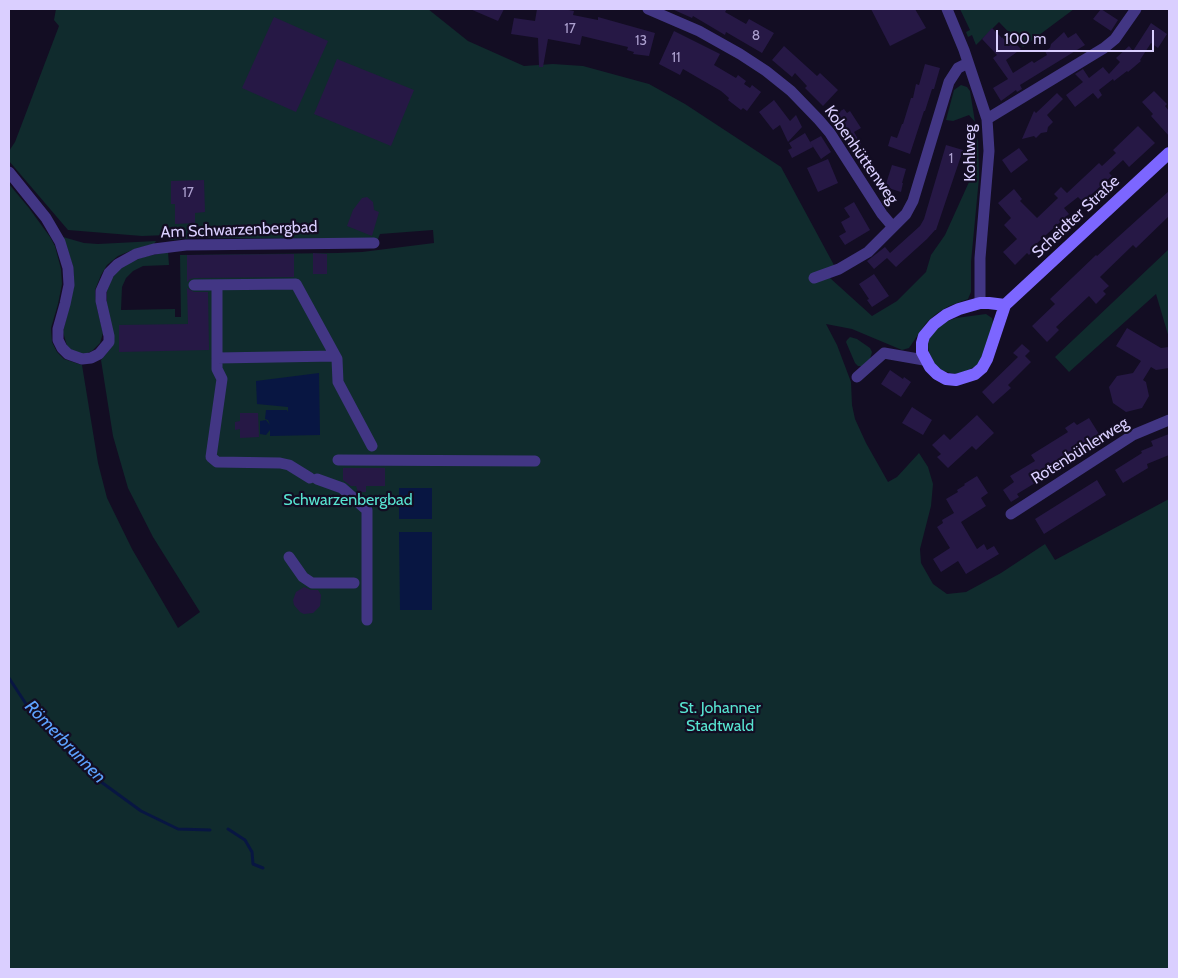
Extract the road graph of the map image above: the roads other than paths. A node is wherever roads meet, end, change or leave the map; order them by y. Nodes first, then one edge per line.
1 (648, 9) edge
2 (946, 9) edge
3 (1136, 9) edge
4 (968, 63) junction
5 (987, 119) junction
6 (1169, 154) edge
7 (9, 172) edge
8 (893, 227) junction
9 (374, 243) dead end
10 (814, 278) dead end
11 (194, 285) dead end
12 (217, 285) junction
13 (980, 303) junction
14 (1005, 305) junction
15 (335, 356) junction
16 (217, 358) junction
17 (924, 360) junction
18 (857, 377) dead end
19 (1169, 420) edge
20 (372, 446) dead end
21 (338, 460) dead end
22 (535, 461) dead end
23 (1010, 514) dead end
24 (289, 557) dead end
25 (354, 583) dead end
26 (367, 620) dead end

1 - 8 street, Kobenhüttenweg
2 - 4 street, Kohlweg
3 - 5 street
4 - 5 street, Kohlweg
4 - 8 street
5 - 13 street, Kohlweg
6 - 14 street, Scheidter Straße
7 - 9 street, Am Schwarzenbergbad
8 - 10 street
11 - 12 street
12 - 15 street
12 - 16 street
13 - 14 street
13 - 17 street
14 - 17 street, Scheidter Straße
15 - 16 street
15 - 20 street
16 - 26 street
17 - 18 street
19 - 23 street, Rotenbühlerweg
21 - 22 street
24 - 25 street

